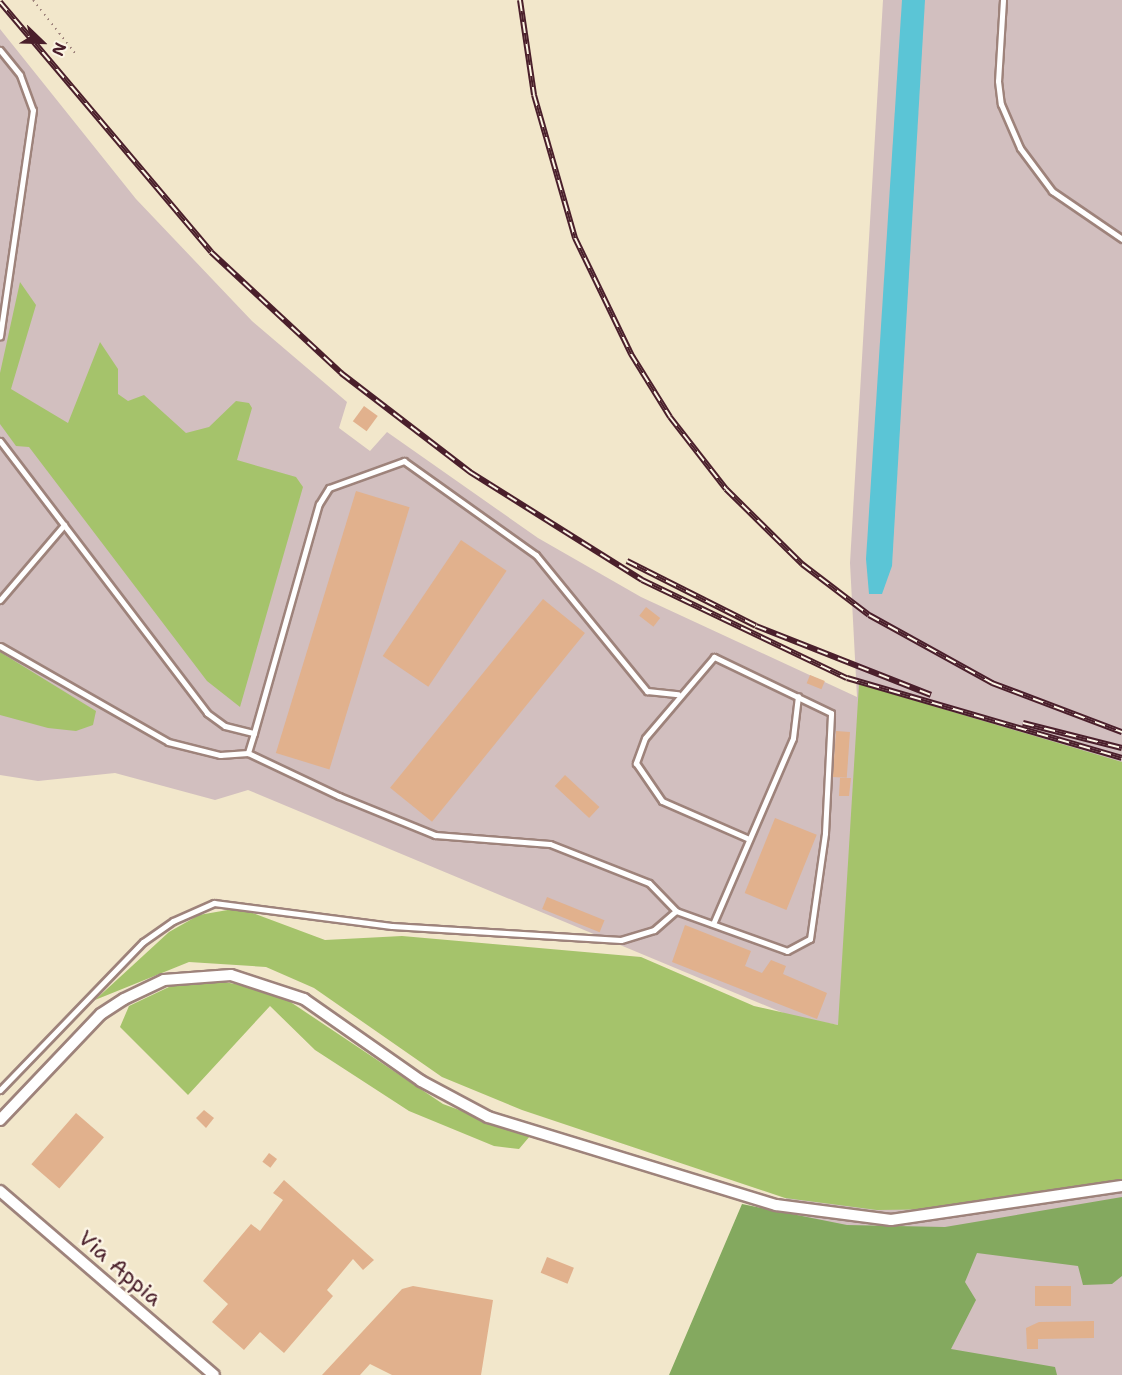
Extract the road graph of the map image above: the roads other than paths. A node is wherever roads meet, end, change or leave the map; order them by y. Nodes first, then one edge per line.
1 (1003, 0) edge
2 (0, 50) edge
3 (1122, 239) edge
4 (0, 337) edge
5 (0, 441) edge
6 (64, 525) junction
7 (0, 600) edge
8 (0, 646) edge
9 (678, 694) junction
10 (798, 696) junction
11 (254, 733) junction
12 (248, 753) junction
13 (749, 839) junction
14 (676, 911) junction
15 (713, 924) junction
16 (0, 1090) edge
17 (0, 1120) edge
18 (1122, 1186) edge
19 (0, 1191) edge
20 (214, 1375) edge

1 - 3 lane
2 - 4 lane
5 - 6 lane
6 - 7 lane
6 - 11 lane
8 - 12 lane
9 - 10 lane
9 - 11 lane
9 - 13 lane
10 - 13 lane
10 - 15 lane
11 - 12 lane
12 - 14 lane
13 - 15 lane
14 - 15 lane
14 - 16 lane
17 - 18 street
19 - 20 street, Via Appia

